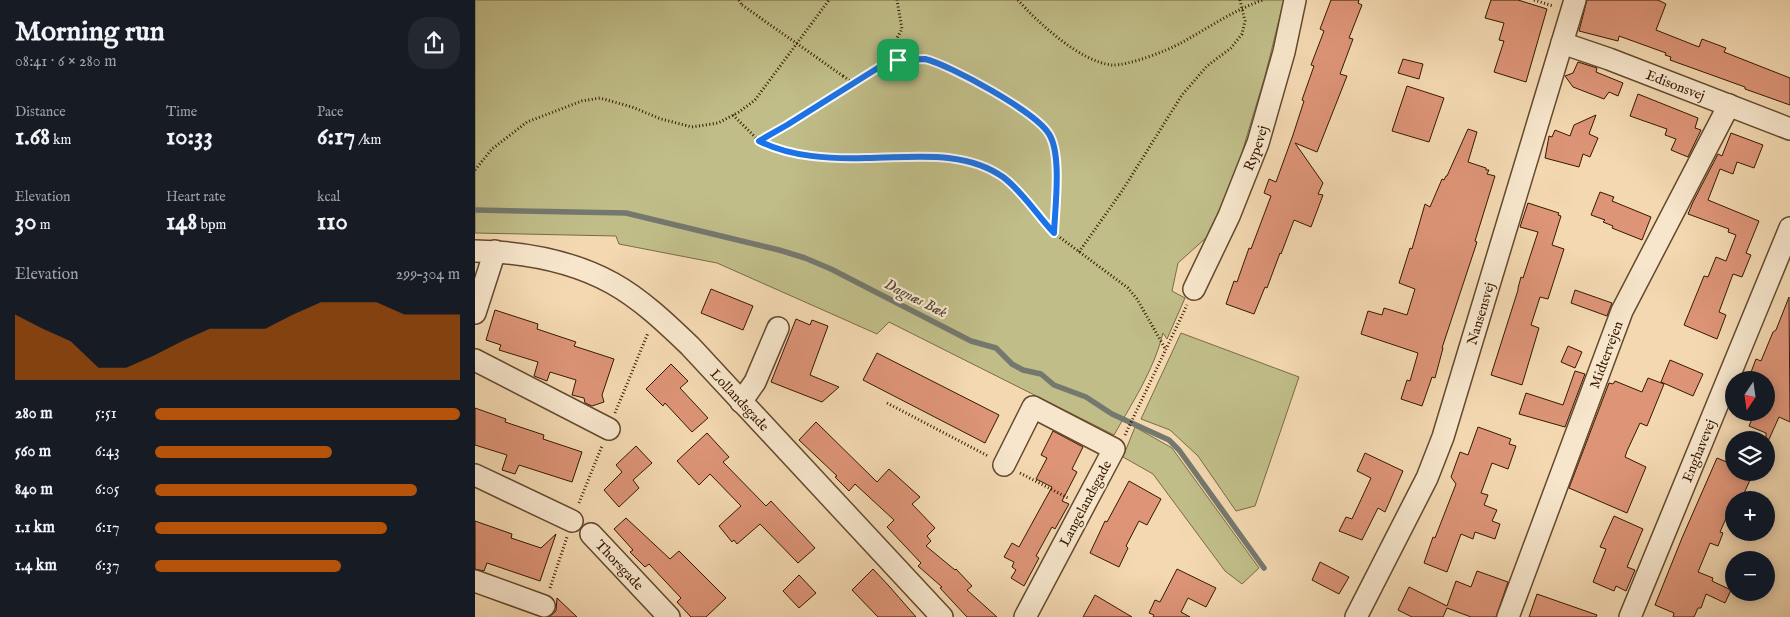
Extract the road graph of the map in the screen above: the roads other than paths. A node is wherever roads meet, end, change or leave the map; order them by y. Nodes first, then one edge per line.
1 (1295, 0) edge
2 (1575, 0) edge
3 (1562, 43) junction
4 (1729, 105) junction
5 (1790, 129) edge
6 (1790, 228) edge
7 (485, 251) edge
8 (1194, 289) road end
9 (475, 313) edge
10 (778, 328) dead end
11 (475, 360) edge
12 (741, 402) junction
13 (609, 429) road end
14 (1004, 465) dead end
15 (475, 475) edge
16 (572, 521) road end
17 (591, 534) dead end
18 (475, 581) edge
19 (544, 606) road end
20 (669, 617) edge
21 (942, 617) edge
22 (1025, 617) edge
23 (1355, 617) edge
24 (1507, 617) edge
25 (1630, 617) edge

1 - 8 street, Rypevej
2 - 3 street, Nansensvej
3 - 4 street, Edisonsvej
3 - 23 street, Nansensvej
4 - 5 street, Edisonsvej
4 - 24 street, Midtervejen
6 - 25 street, Enghavevej
7 - 9 street, Lollandsgade
7 - 12 street, Lollandsgade
10 - 12 street
11 - 13 street
12 - 21 street, Lollandsgade
14 - 22 street, Langelandsgade
15 - 16 street
17 - 20 street, Thorsgade
18 - 19 street

